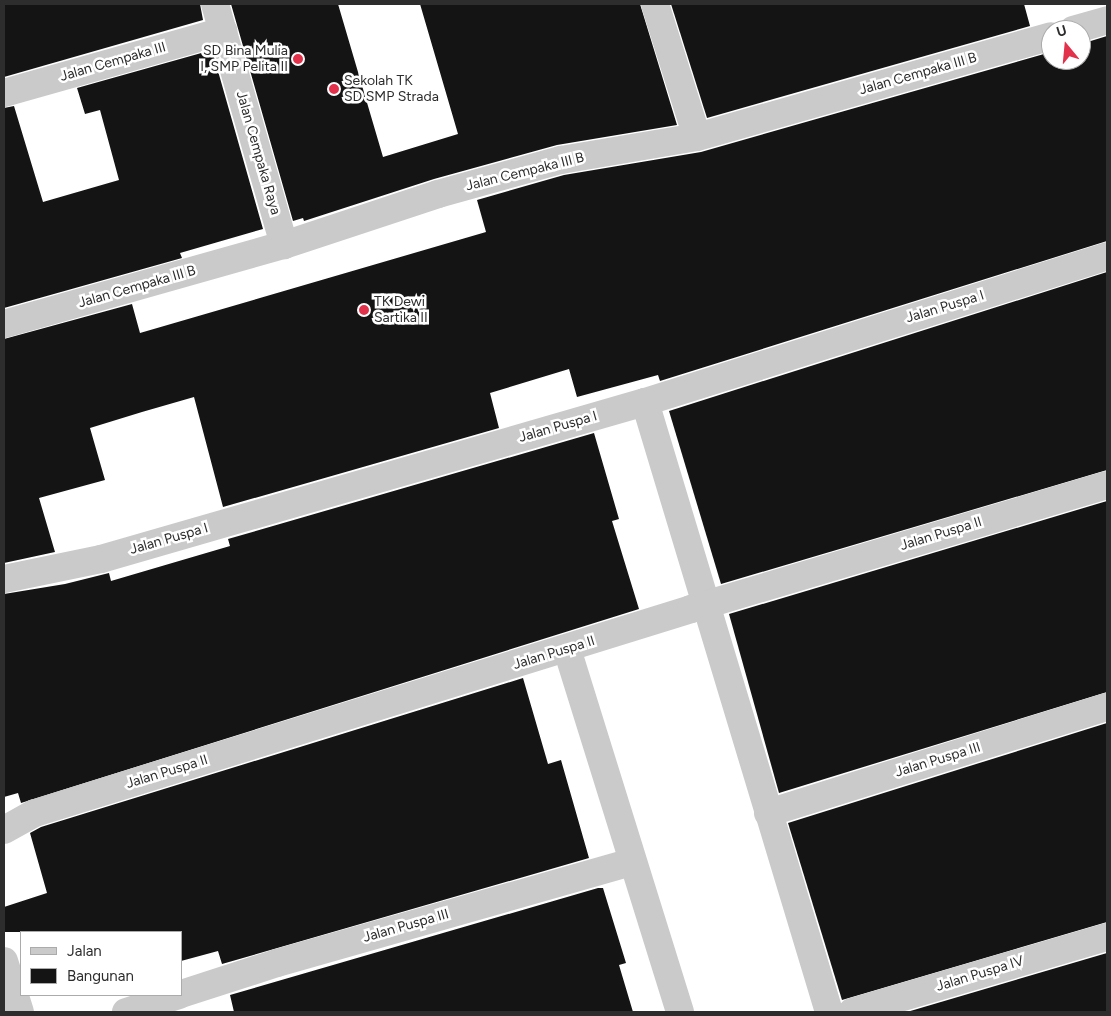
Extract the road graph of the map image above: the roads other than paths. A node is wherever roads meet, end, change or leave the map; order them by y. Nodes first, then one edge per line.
1 (215, 4) edge
2 (655, 4) edge
3 (1107, 20) edge
4 (1091, 25) edge
5 (223, 31) junction
6 (1041, 39) edge
7 (4, 92) edge
8 (696, 137) junction
9 (284, 245) junction
10 (1107, 256) edge
11 (4, 324) edge
12 (645, 402) junction
13 (1107, 485) edge
14 (4, 579) edge
15 (706, 605) junction
16 (567, 649) junction
17 (1107, 706) edge
18 (768, 813) junction
19 (4, 830) edge
20 (632, 862) junction
21 (1107, 937) edge
22 (4, 961) edge
23 (182, 993) edge
24 (174, 996) edge
25 (20, 1012) edge
26 (126, 1012) edge
27 (680, 1012) edge
28 (829, 1012) edge
29 (852, 1012) edge

1 - 5 street, Jalan Cempaka Raya
2 - 8 street
3 - 4 street
5 - 7 street, Jalan Cempaka III
5 - 9 street, Jalan Cempaka Raya
6 - 8 street, Jalan Cempaka III B
8 - 9 street, Jalan Cempaka III B
9 - 11 street, Jalan Cempaka III B
10 - 12 street, Jalan Puspa I
12 - 14 street, Jalan Puspa I
12 - 15 street
13 - 15 street, Jalan Puspa II
15 - 16 street, Jalan Puspa II
15 - 18 street
16 - 19 street, Jalan Puspa II
16 - 20 street
17 - 18 street, Jalan Puspa III
18 - 28 street
20 - 23 street, Jalan Puspa III
20 - 27 street
21 - 29 street, Jalan Puspa IV
22 - 25 street
24 - 26 street, Jalan Puspa III

